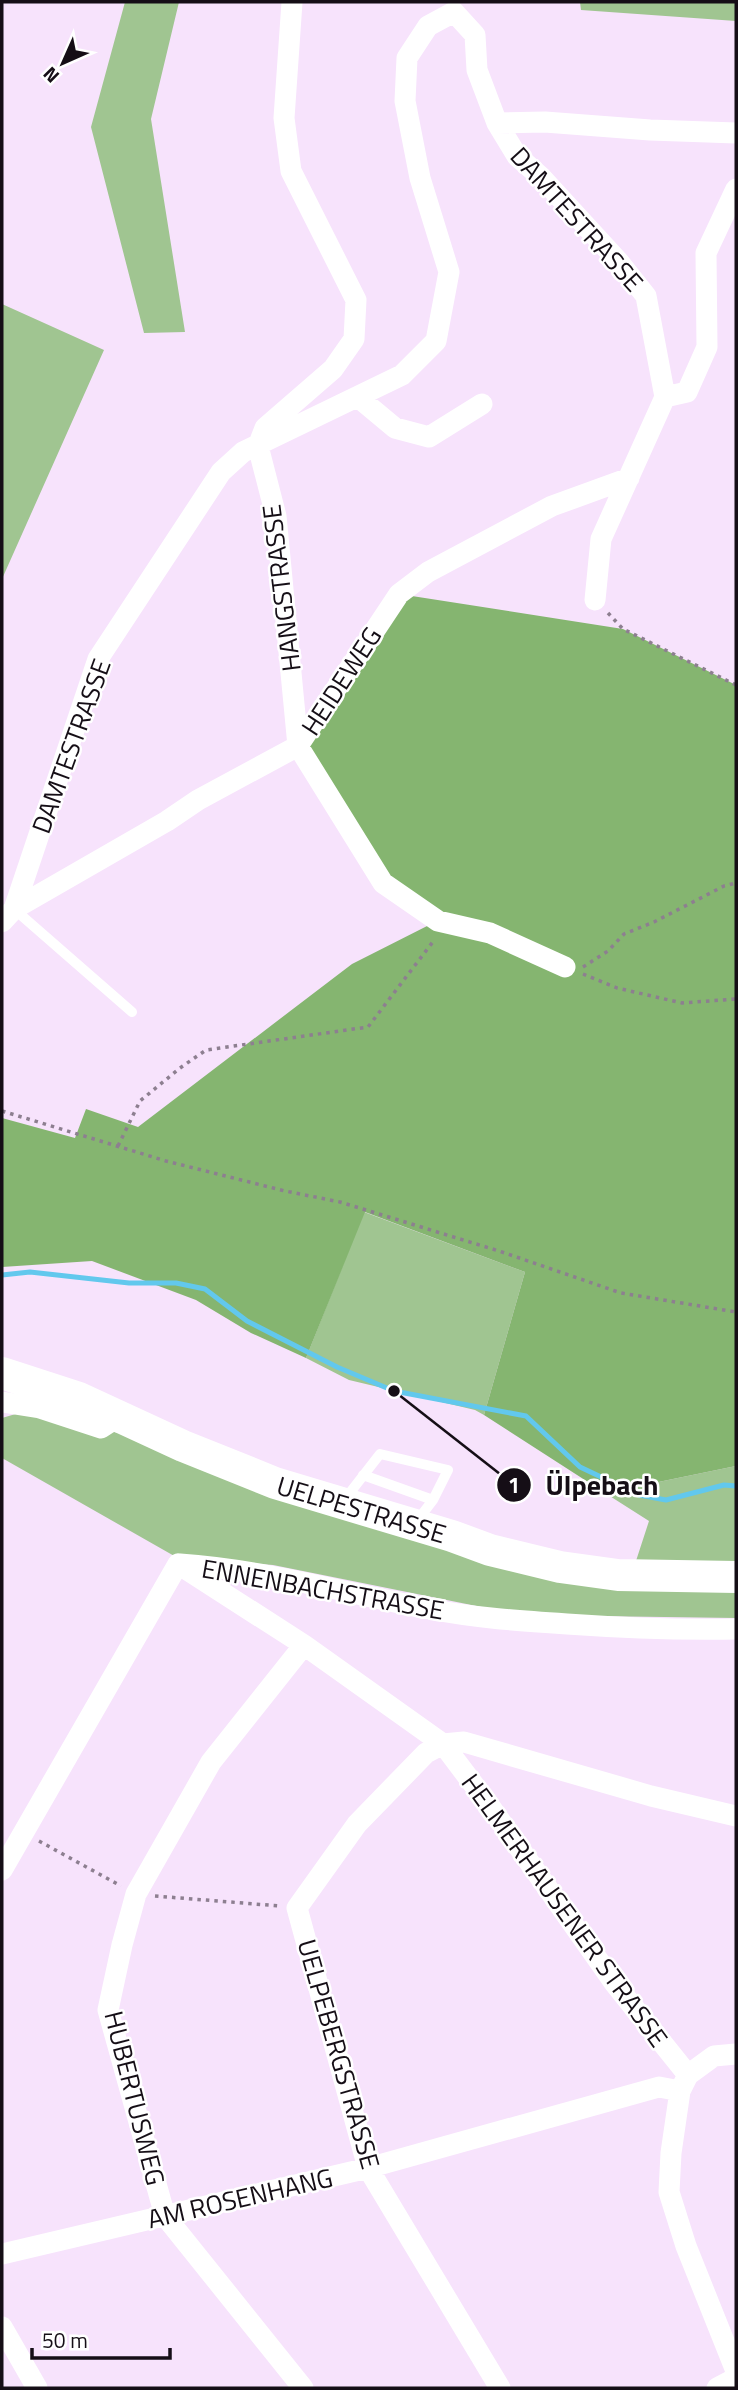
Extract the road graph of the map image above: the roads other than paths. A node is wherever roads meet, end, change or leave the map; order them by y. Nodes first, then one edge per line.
1 (292, 2) edge
2 (454, 7) edge
3 (496, 123) junction
4 (736, 133) edge
5 (736, 189) edge
6 (665, 397) junction
7 (359, 398) junction
8 (482, 404) dead end
9 (258, 446) junction
10 (629, 478) junction
11 (595, 600) road end
12 (298, 746) junction
13 (8, 916) edge
14 (565, 967) road end
15 (132, 1012) dead end
16 (2, 1373) edge
17 (2, 1402) edge
18 (121, 1415) junction
19 (363, 1475) junction
20 (342, 1504) junction
21 (424, 1513) junction
22 (178, 1564) junction
23 (736, 1577) edge
24 (736, 1629) edge
25 (304, 1645) junction
26 (443, 1744) junction
27 (736, 1816) edge
28 (2, 1870) edge
29 (736, 2053) edge
30 (684, 2083) junction
31 (368, 2168) junction
32 (165, 2216) junction
33 (2, 2255) edge
34 (2, 2327) edge
35 (736, 2371) edge
36 (736, 2378) edge
37 (37, 2388) edge
38 (303, 2388) edge
39 (500, 2388) edge
40 (718, 2388) edge

1 - 9 street
2 - 3 street, DAMTESTRASSE
2 - 7 street, DAMTESTRASSE
3 - 4 street
3 - 6 street, DAMTESTRASSE
5 - 6 street
6 - 10 street
7 - 8 street
7 - 9 street, DAMTESTRASSE
9 - 12 street, HANGSTRASSE
9 - 13 street, DAMTESTRASSE
10 - 11 street
10 - 12 street, HEIDEWEG
12 - 13 street, HEIDEWEG
12 - 14 street, HANGSTRASSE
13 - 15 lane
16 - 18 main road, UELPESTRASSE
17 - 18 street
18 - 20 main road, UELPESTRASSE
19 - 20 lane
19 - 21 lane
19 - 21 lane
20 - 21 main road, UELPESTRASSE
21 - 23 main road, UELPESTRASSE
22 - 24 street, ENNENBACHSTRASSE
22 - 25 street
22 - 28 street, ENNENBACHSTRASSE
25 - 26 street
25 - 32 street, HUBERTUSWEG
26 - 27 street
26 - 30 street, HELMERHAUSENER STRASSE
26 - 31 street, UELPEBERGSTRASSE
29 - 30 street
30 - 31 street, AM ROSENHANG
30 - 35 street
31 - 32 street, AM ROSENHANG
31 - 39 street, UELPEBERGSTRASSE
32 - 33 street, AM ROSENHANG
32 - 38 street, HUBERTUSWEG
34 - 37 street
36 - 40 street

